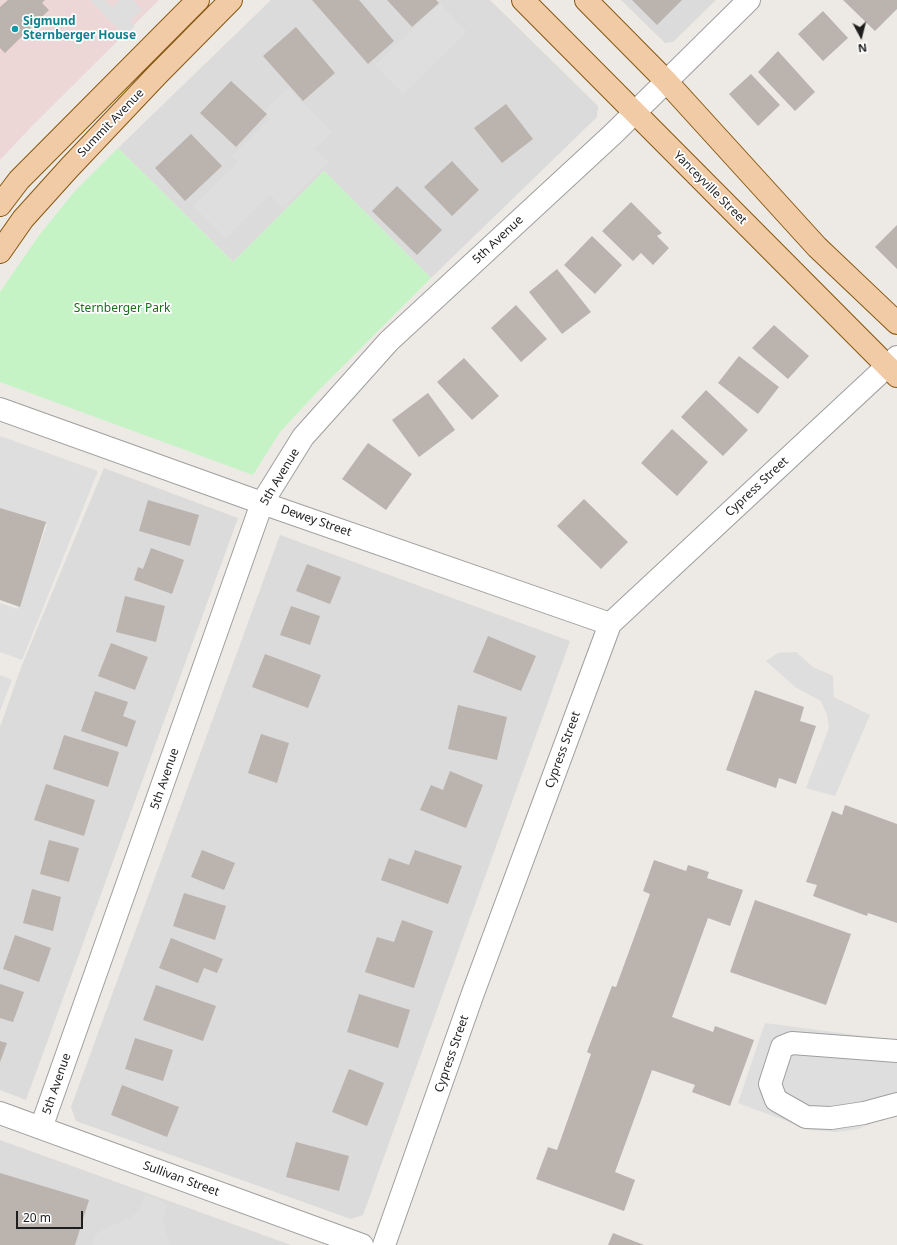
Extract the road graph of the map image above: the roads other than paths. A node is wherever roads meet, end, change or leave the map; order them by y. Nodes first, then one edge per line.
1 (198, 0) edge
2 (231, 0) edge
3 (523, 0) edge
4 (586, 0) edge
5 (749, 0) edge
6 (666, 81) junction
7 (635, 112) junction
8 (0, 206) edge
9 (0, 252) edge
10 (897, 323) edge
11 (894, 367) edge
12 (0, 408) edge
13 (262, 503) junction
14 (610, 624) junction
15 (897, 1051) edge
16 (897, 1104) edge
17 (0, 1113) edge
18 (41, 1128) junction
19 (362, 1245) edge
20 (384, 1245) edge

1 - 8 main road, Summit Avenue
2 - 9 main road, Summit Avenue
3 - 7 main road, Yanceyville Street
4 - 6 main road
5 - 6 street, 5th Avenue
6 - 7 street, 5th Avenue
6 - 10 main road
7 - 11 main road, Yanceyville Street
7 - 13 street, 5th Avenue
11 - 14 street, Cypress Street
12 - 13 street, Dewey Street
13 - 14 street, Dewey Street
13 - 18 street, 5th Avenue
14 - 20 street, Cypress Street
15 - 16 street
17 - 18 street, Sullivan Street
18 - 19 street, Sullivan Street

